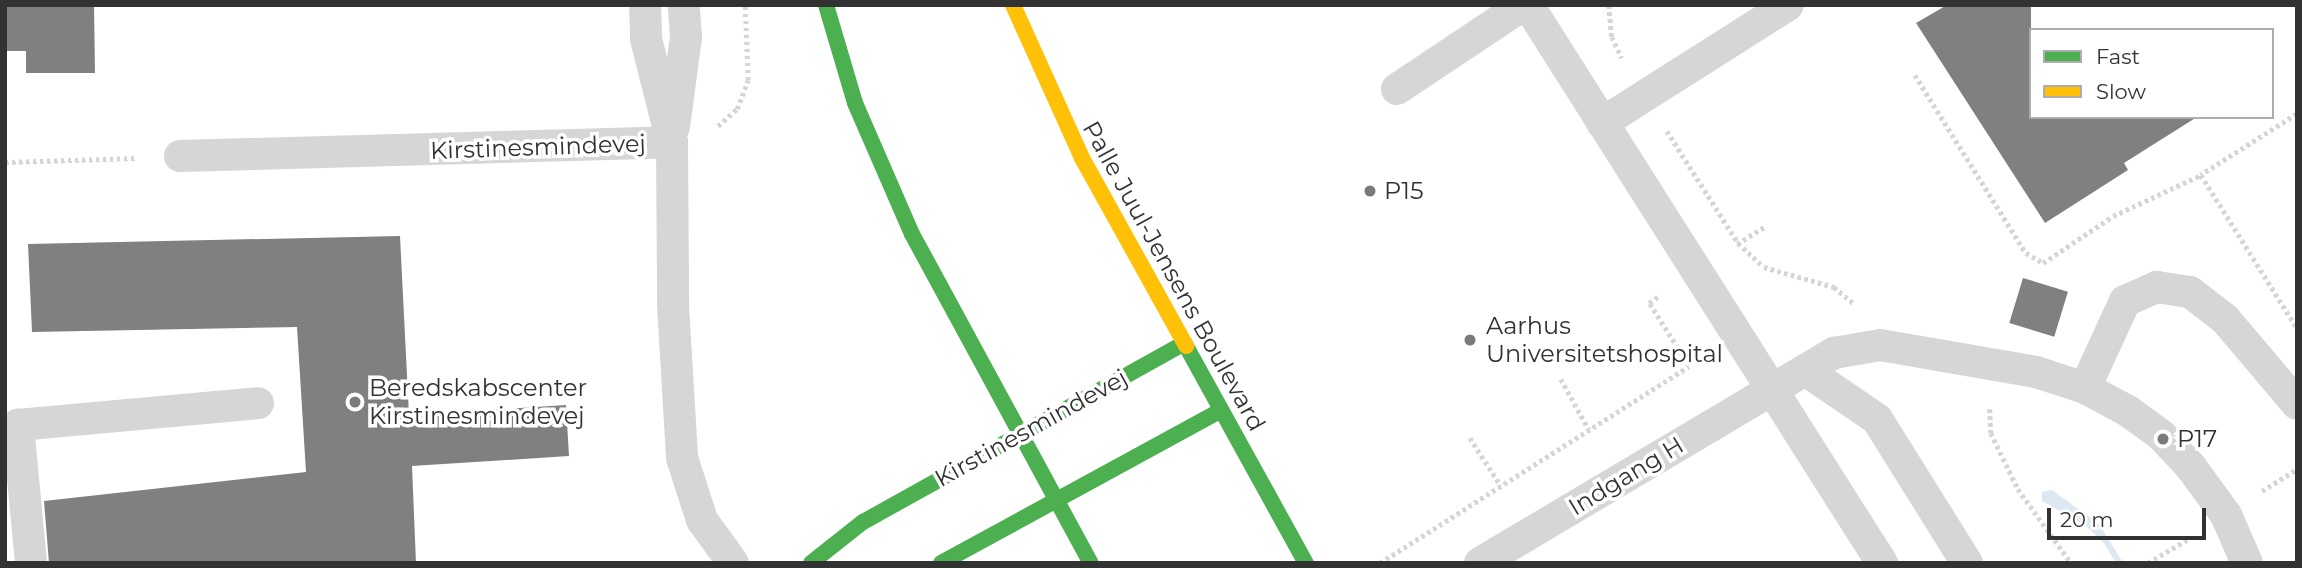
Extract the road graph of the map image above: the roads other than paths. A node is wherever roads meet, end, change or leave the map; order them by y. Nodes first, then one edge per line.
1 (645, 5) edge
2 (684, 5) edge
3 (826, 5) edge
4 (1013, 5) edge
5 (1526, 5) edge
6 (1787, 5) edge
7 (1397, 89) dead end
8 (1602, 123) junction
9 (672, 142) junction
10 (180, 156) road end
11 (1184, 343) junction
12 (1805, 370) junction
13 (2085, 388) junction
14 (1772, 390) junction
15 (258, 403) dead end
16 (2297, 404) edge
17 (1220, 411) junction
18 (1018, 433) junction
19 (1058, 502) junction
20 (30, 563) edge
21 (733, 563) edge
22 (811, 563) edge
23 (941, 563) edge
24 (1091, 563) edge
25 (1306, 563) edge
26 (1480, 563) edge
27 (1882, 563) edge
28 (1968, 563) edge
29 (2247, 563) edge

1 - 9 lane
2 - 9 lane
3 - 18 street
4 - 11 street, Palle Juul-Jensens Boulevard
5 - 7 lane
5 - 8 lane
6 - 8 lane
8 - 14 lane
9 - 10 lane, Kirstinesmindevej
9 - 21 lane, Kirstinesmindevej
11 - 17 street, Palle Juul-Jensens Boulevard
11 - 18 street, Kirstinesmindevej
12 - 13 lane, Indgang H
12 - 14 lane, Indgang H
12 - 28 lane
13 - 16 lane
13 - 29 lane, Indgang H
14 - 26 lane, Indgang H
14 - 27 lane
15 - 20 lane
17 - 19 street
17 - 25 street, Palle Juul-Jensens Boulevard
18 - 19 street
18 - 22 street, Kirstinesmindevej
19 - 23 street
19 - 24 street

